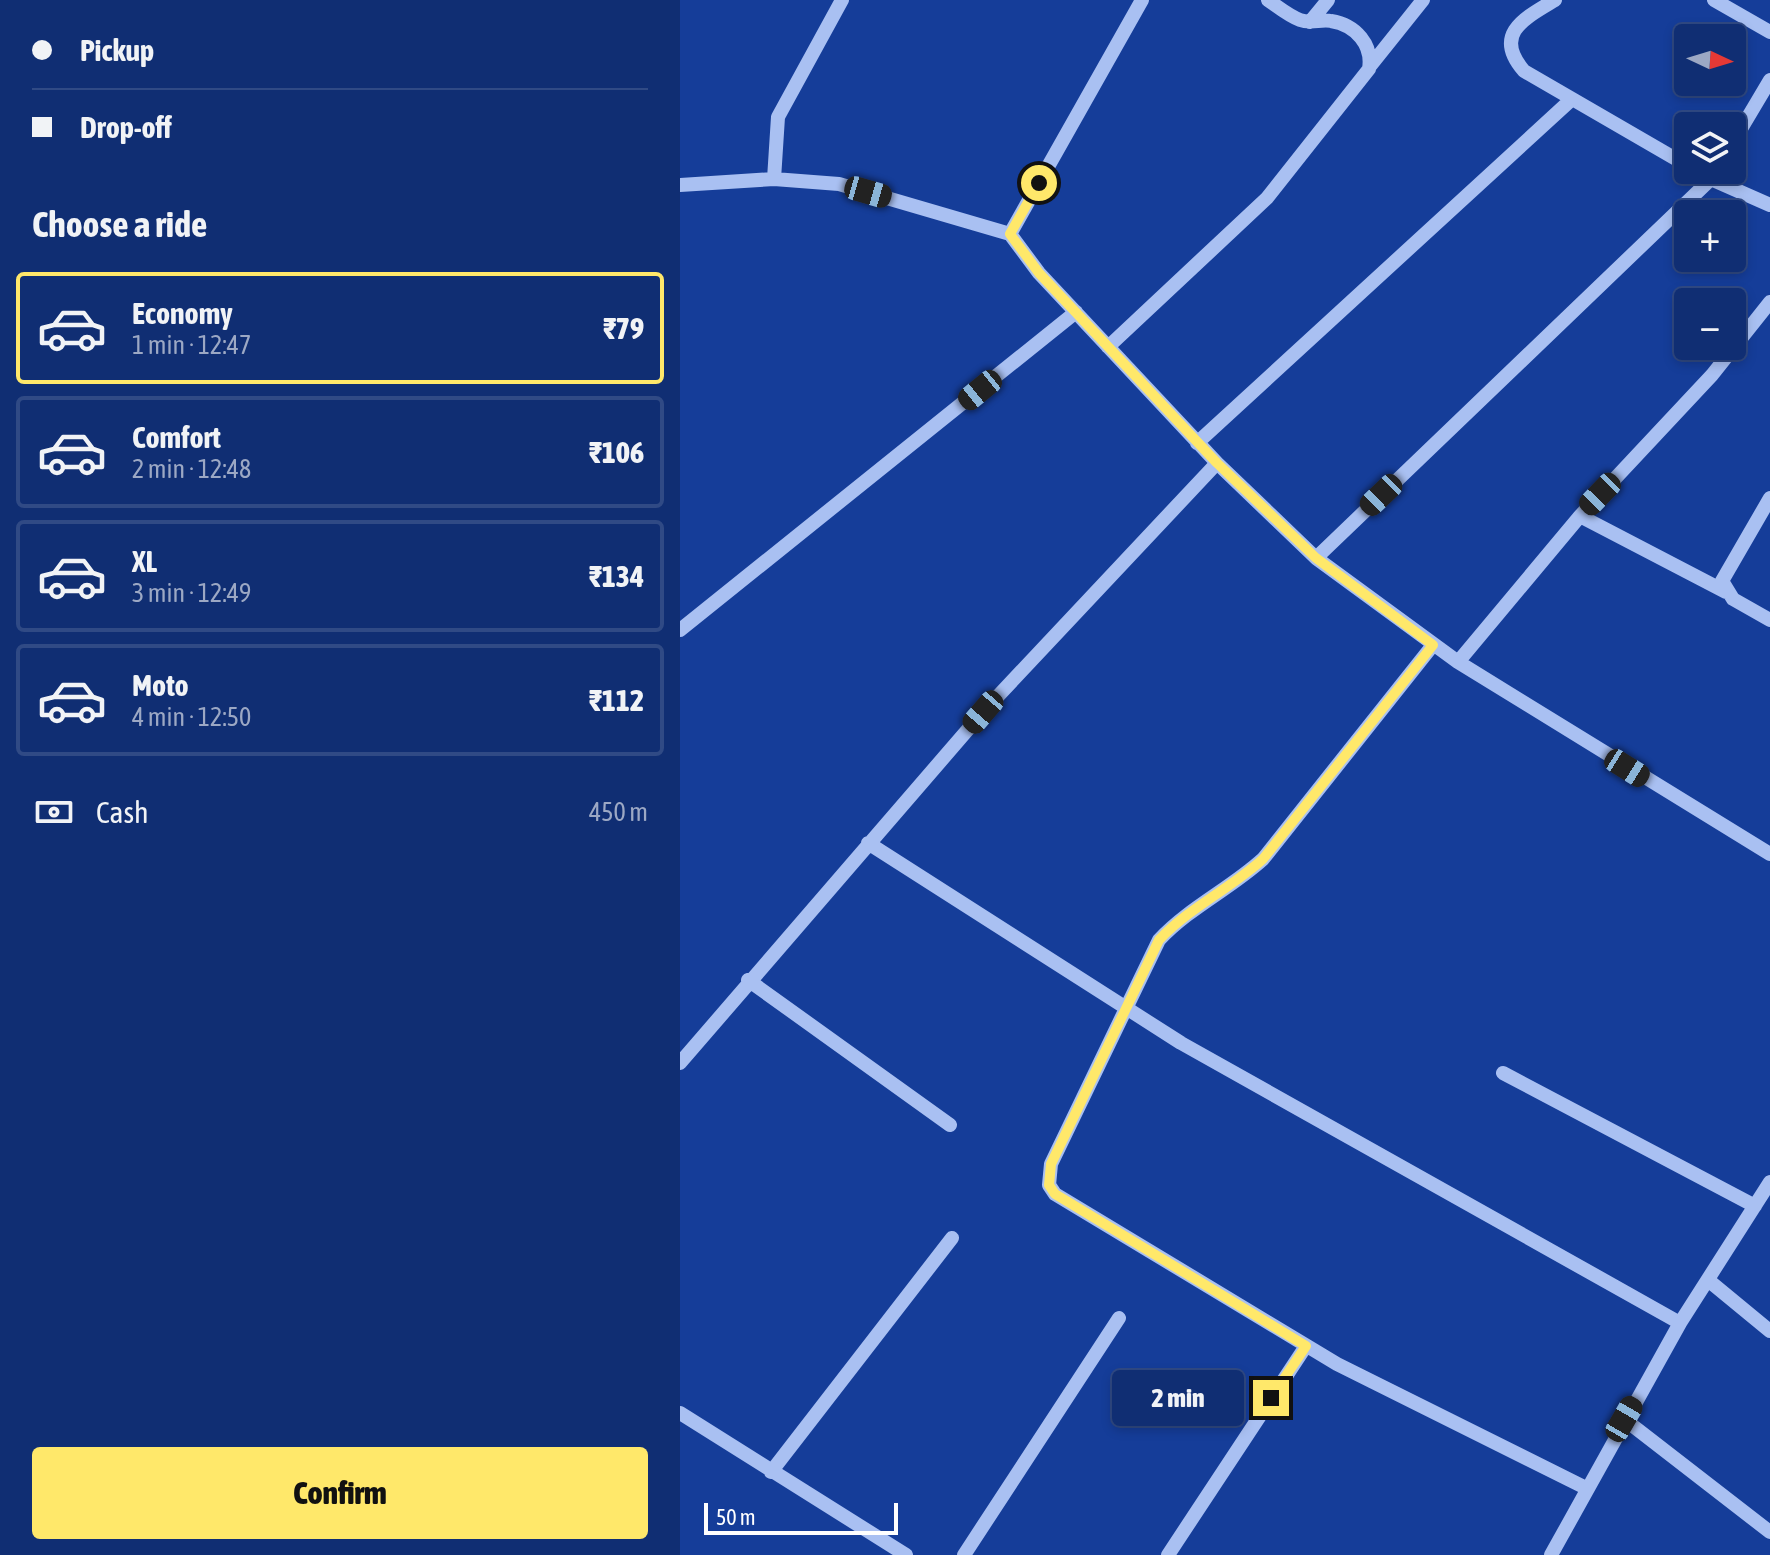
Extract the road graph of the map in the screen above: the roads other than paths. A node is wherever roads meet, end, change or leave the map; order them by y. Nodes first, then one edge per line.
1 (842, 0) edge
2 (1142, 0) edge
3 (1268, 0) edge
4 (1328, 0) edge
5 (1423, 0) edge
6 (1555, 0) edge
7 (1714, 0) edge
8 (1310, 22) junction
9 (1770, 32) edge
10 (1369, 69) junction
11 (1770, 80) edge
12 (1572, 99) junction
13 (1746, 120) edge
14 (1674, 158) edge
15 (774, 179) junction
16 (1705, 184) edge
17 (1731, 184) edge
18 (680, 185) edge
19 (1770, 205) edge
20 (1010, 234) junction
21 (1770, 302) edge
22 (1076, 312) junction
23 (1108, 347) junction
24 (1197, 443) junction
25 (1217, 463) junction
26 (1770, 498) edge
27 (1580, 516) junction
28 (1316, 558) junction
29 (1726, 592) junction
30 (1770, 620) edge
31 (680, 630) edge
32 (1433, 645) junction
33 (1458, 662) junction
34 (868, 843) junction
35 (1770, 854) edge
36 (748, 980) junction
37 (1125, 1007) junction
38 (680, 1063) edge
39 (1503, 1073) dead end
40 (950, 1125) dead end
41 (1768, 1189) edge
42 (1755, 1206) junction
43 (952, 1238) dead end
44 (1708, 1280) junction
45 (1119, 1318) dead end
46 (1680, 1323) junction
47 (1770, 1331) edge
48 (1306, 1346) junction
49 (680, 1413) edge
50 (1624, 1419) junction
51 (771, 1472) junction
52 (1586, 1488) junction
53 (1770, 1532) edge
54 (896, 1552) edge
55 (964, 1555) edge
56 (1168, 1555) edge
57 (1551, 1555) edge

1 - 15 street
2 - 20 street
3 - 8 street
4 - 8 street
5 - 10 street
6 - 12 street
7 - 9 street
8 - 10 street
10 - 23 street
11 - 13 street
12 - 14 street
12 - 24 street
15 - 18 street
15 - 20 street
16 - 28 street
17 - 19 street
20 - 22 street
21 - 27 street
22 - 23 street
22 - 31 street
23 - 24 street
24 - 25 street
25 - 28 street
25 - 34 street
26 - 29 street
27 - 29 street
27 - 33 street
28 - 32 street
29 - 30 street
32 - 33 street
32 - 37 street
33 - 35 street
34 - 36 street
34 - 37 street
36 - 38 street
36 - 40 street
37 - 46 street
37 - 48 street
39 - 42 street
41 - 42 street
42 - 44 street
43 - 51 street
44 - 46 street
44 - 47 street
45 - 55 street
46 - 50 street
48 - 52 street
48 - 56 street
49 - 51 street
50 - 52 street
50 - 53 street
51 - 54 street
52 - 57 street

